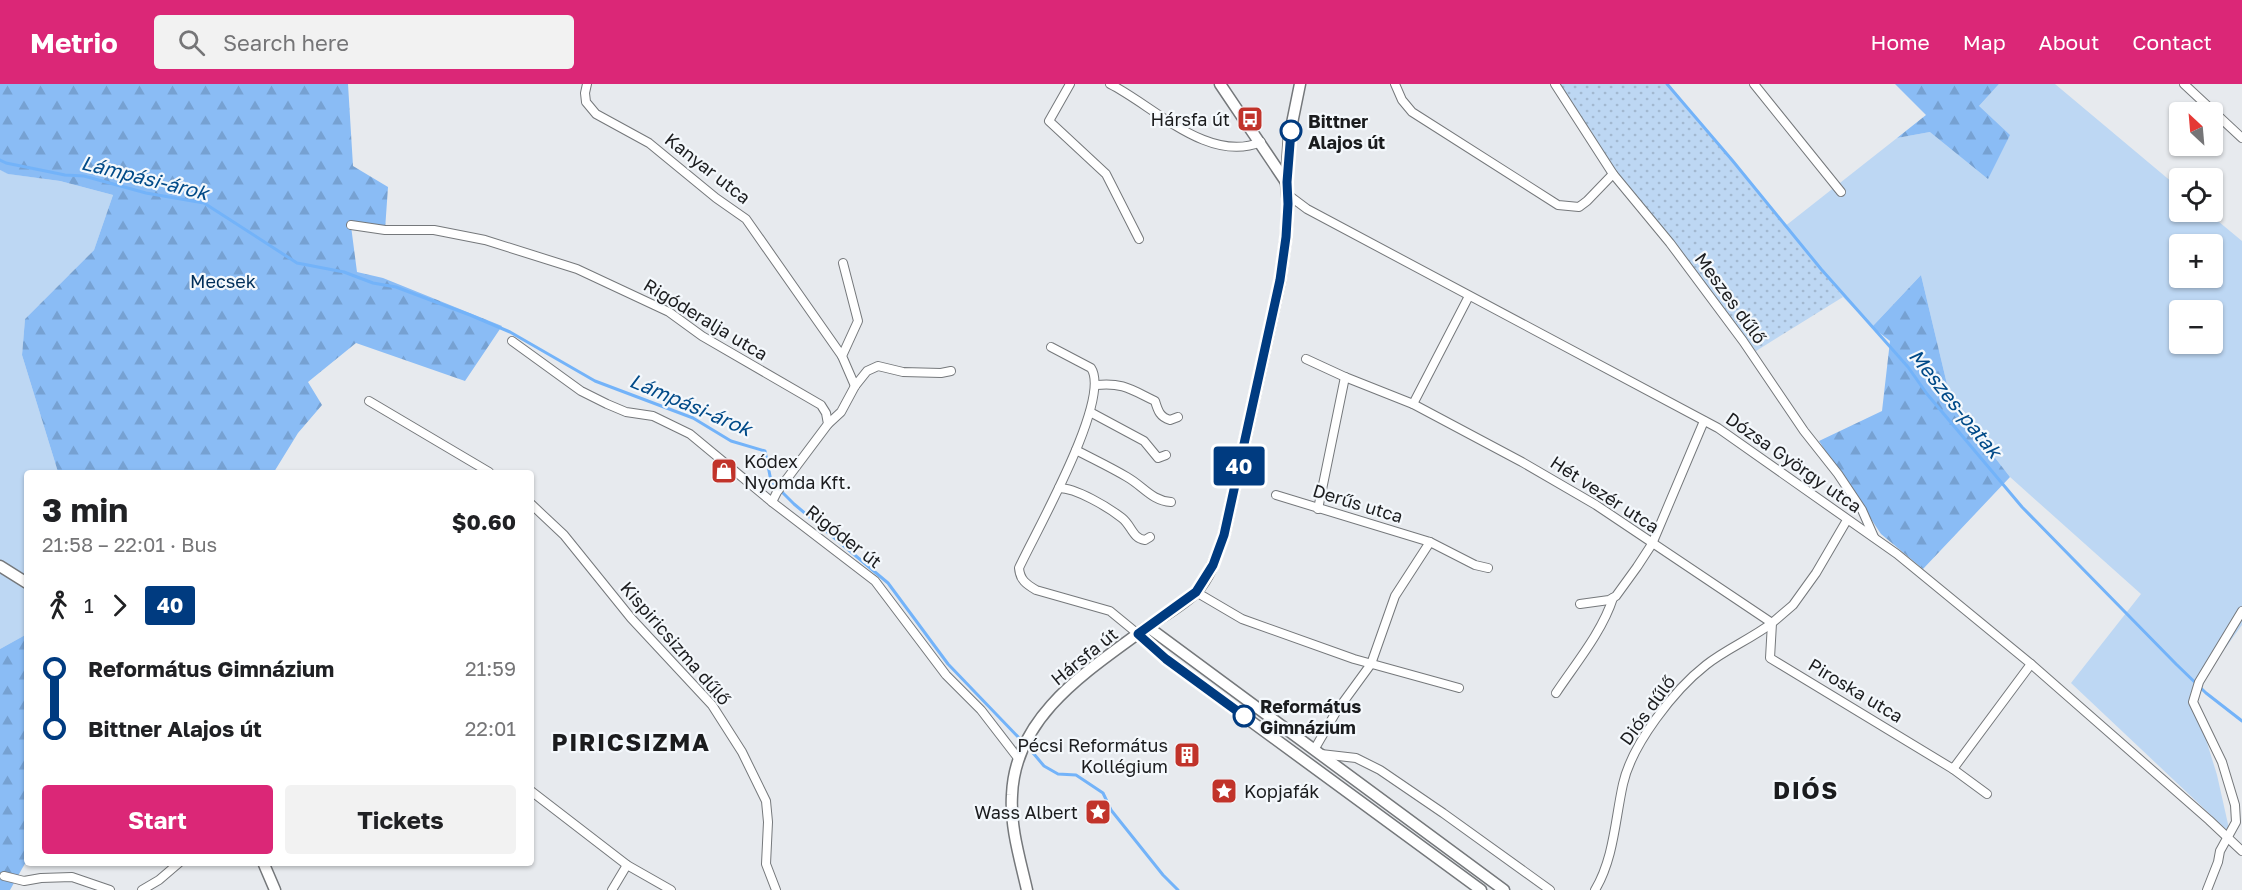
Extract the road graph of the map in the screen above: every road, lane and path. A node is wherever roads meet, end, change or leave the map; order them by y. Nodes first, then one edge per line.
1 (587, 84) edge
2 (1070, 84) edge
3 (1110, 84) edge
4 (1220, 84) edge
5 (1300, 84) edge
6 (1395, 84) edge
7 (1555, 84) edge
8 (1754, 84) edge
9 (2184, 84) edge
10 (2242, 138) edge
11 (1261, 142) junction
12 (1613, 174) junction
13 (1287, 182) junction
14 (1841, 192) dead end
15 (1287, 194) junction
16 (351, 225) dead end
17 (1139, 239) dead end
18 (843, 263) dead end
19 (1469, 296) junction
20 (512, 341) dead end
21 (1051, 347) dead end
22 (842, 356) junction
23 (1306, 359) dead end
24 (951, 371) dead end
25 (1345, 377) junction
26 (1096, 385) junction
27 (855, 386) junction
28 (369, 400) dead end
29 (1413, 404) junction
30 (1090, 412) junction
31 (1178, 417) dead end
32 (1704, 421) junction
33 (828, 423) junction
34 (1076, 450) junction
35 (1166, 455) dead end
36 (486, 470) edge
37 (1059, 488) junction
38 (1276, 495) dead end
39 (1172, 501) dead end
40 (772, 502) junction
41 (534, 507) edge
42 (1318, 509) junction
43 (1848, 520) junction
44 (1149, 537) dead end
45 (1874, 537) junction
46 (1430, 542) junction
47 (1652, 544) junction
48 (0, 566) edge
49 (1488, 568) dead end
50 (24, 581) edge
51 (1196, 592) junction
52 (1614, 598) junction
53 (1580, 604) dead end
54 (2242, 611) edge
55 (1772, 624) junction
56 (1143, 631) junction
57 (1371, 664) junction
58 (2031, 664) junction
59 (1459, 688) dead end
60 (1556, 693) dead end
61 (1317, 752) junction
62 (1019, 755) junction
63 (1953, 769) junction
64 (534, 792) edge
65 (1987, 794) dead end
66 (2228, 837) junction
67 (2242, 851) edge
68 (175, 866) edge
69 (265, 866) edge
70 (627, 866) junction
71 (4, 876) dead end
72 (110, 890) edge
73 (142, 890) edge
74 (275, 890) edge
75 (612, 890) edge
76 (671, 890) edge
77 (776, 890) edge
78 (1027, 890) edge
79 (1481, 890) edge
80 (1504, 890) edge
81 (1550, 890) edge
82 (1595, 890) edge
83 (2207, 890) edge

1 - 22 street, Kanyar utca
2 - 17 street
3 - 11 street
4 - 11 street
5 - 13 street, Hársfa út
6 - 12 street
7 - 12 street, Meszes dűlő
8 - 14 street
9 - 10 street
11 - 13 street
12 - 45 street, Meszes dűlő
13 - 15 street, Hársfa út
15 - 19 street, Dózsa György utca
15 - 51 street, Hársfa út
16 - 33 street, Rigóderalja utca
18 - 22 street
19 - 29 street
19 - 32 street, Dózsa György utca
20 - 40 street, Rigóder út
21 - 26 street
22 - 27 street, Kanyar utca
23 - 25 street, Hét vezér utca
24 - 27 street
25 - 29 street, Hét vezér utca
25 - 42 street
26 - 30 street
26 - 31 street
27 - 33 street
28 - 36 street
29 - 47 street, Hét vezér utca
30 - 34 street
30 - 35 street
32 - 43 street, Dózsa György utca
32 - 47 street
33 - 40 street
34 - 37 street
34 - 39 street
37 - 44 street
37 - 56 street
38 - 42 street, Derűs utca
40 - 62 street, Rigóder út
41 - 77 street, Kispiricsizma dűlő
42 - 46 street, Derűs utca
43 - 45 street, Dózsa György utca
43 - 55 street
45 - 58 street, Dózsa György utca
46 - 49 street, Derűs utca
46 - 57 street
47 - 52 street
47 - 55 street, Hét vezér utca
48 - 50 street
51 - 56 street, Hársfa út
51 - 57 street
52 - 53 street
52 - 60 street
54 - 66 street
55 - 63 street, Piroska utca
55 - 82 street, Diós dűlő
56 - 61 street
56 - 62 street, Hársfa út
56 - 79 street
57 - 59 street
57 - 61 street
58 - 63 street
58 - 66 street, Dózsa György utca
61 - 80 street
61 - 81 street
62 - 78 street, Hársfa út
63 - 65 street
64 - 70 street
66 - 67 street, Dózsa György utca
66 - 83 street
68 - 73 street
69 - 74 street
70 - 75 street
70 - 76 street
71 - 72 street

